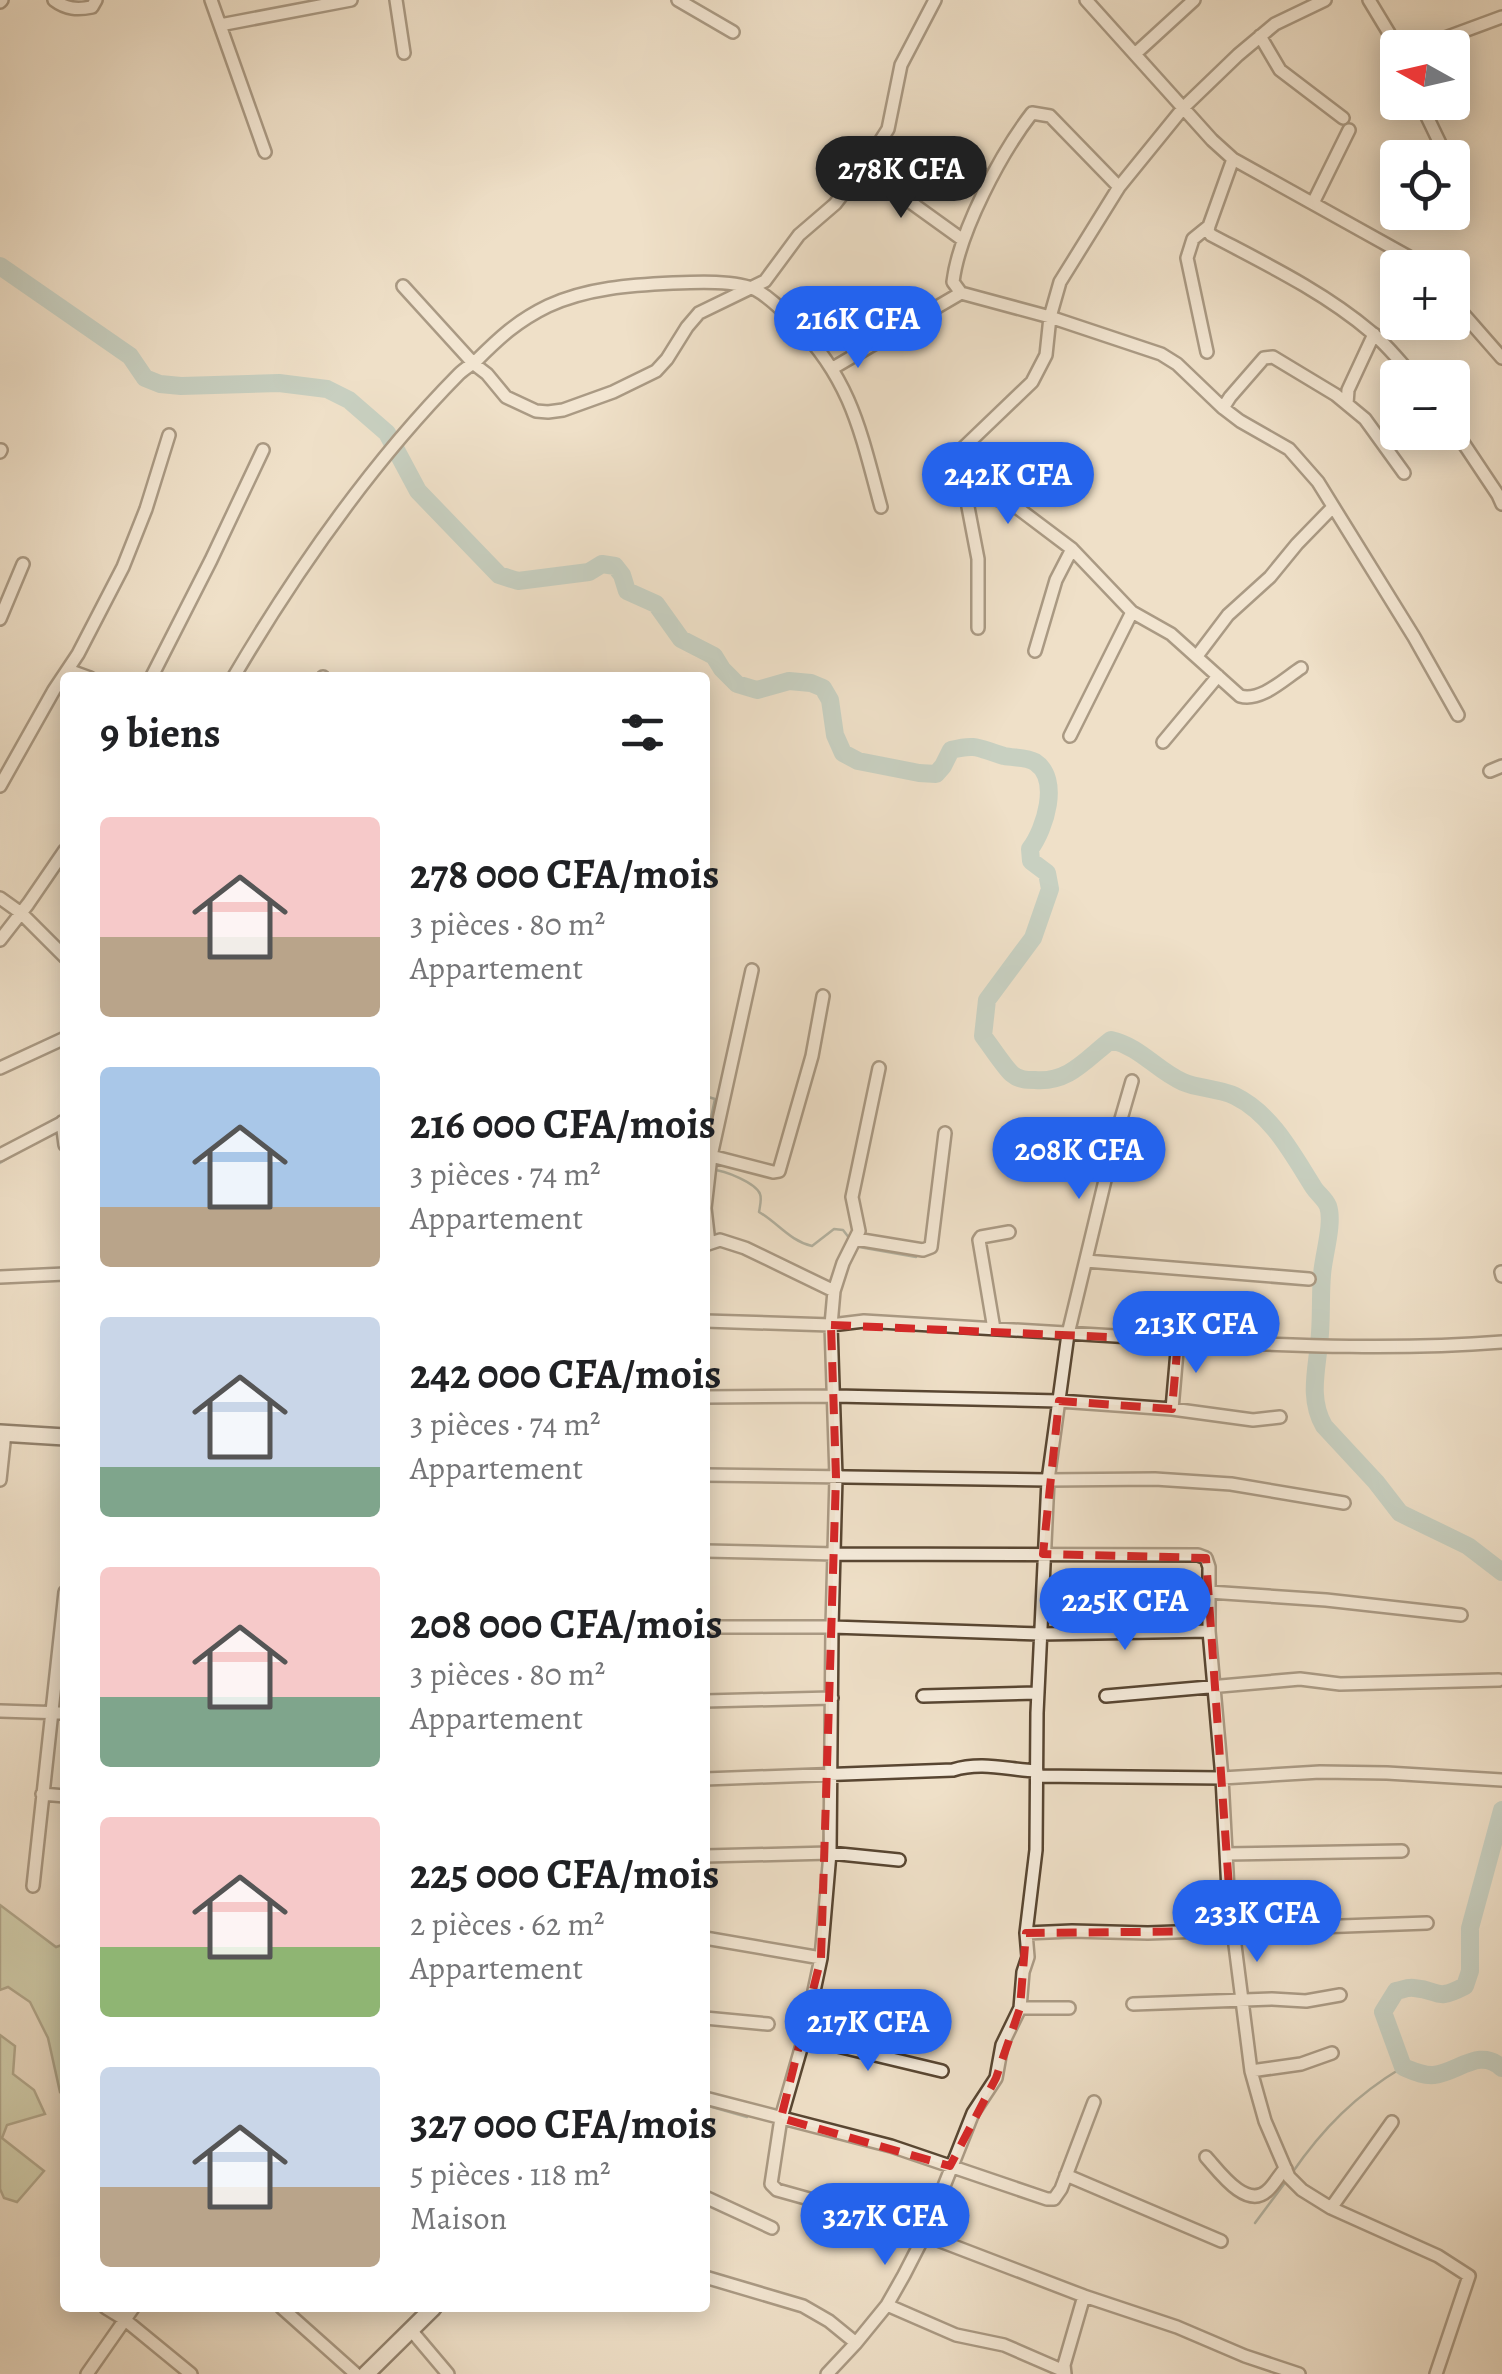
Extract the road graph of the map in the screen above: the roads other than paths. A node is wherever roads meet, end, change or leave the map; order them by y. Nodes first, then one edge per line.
1 (54, 0) edge
2 (96, 0) edge
3 (211, 0) edge
4 (351, 0) edge
5 (396, 0) edge
6 (678, 0) edge
7 (936, 0) edge
8 (1086, 0) edge
9 (1194, 0) edge
10 (1325, 0) edge
11 (1369, 0) edge
12 (1502, 17) edge
13 (220, 25) junction
14 (1387, 30) edge
15 (1467, 30) edge
16 (733, 32) dead end
17 (1260, 36) junction
18 (404, 53) dead end
19 (1135, 54) junction
20 (1184, 107) junction
21 (265, 152) dead end
22 (1233, 159) junction
23 (863, 168) junction
24 (1119, 187) junction
25 (1313, 204) junction
26 (1209, 226) junction
27 (963, 240) junction
28 (1394, 250) edge
29 (403, 286) dead end
30 (753, 288) junction
31 (960, 294) junction
32 (1050, 317) junction
33 (1470, 321) edge
34 (1374, 334) junction
35 (1207, 352) dead end
36 (1500, 352) edge
37 (1398, 360) edge
38 (474, 364) junction
39 (833, 368) junction
40 (1347, 404) junction
41 (1223, 408) junction
42 (169, 435) dead end
43 (263, 450) dead end
44 (1468, 450) edge
45 (1404, 474) dead end
46 (963, 485) junction
47 (1502, 504) edge
48 (881, 507) dead end
49 (1332, 507) junction
50 (1072, 549) junction
51 (23, 564) dead end
52 (1132, 612) junction
53 (0, 619) edge
54 (978, 628) dead end
55 (1035, 652) dead end
56 (1197, 656) junction
57 (1301, 668) dead end
58 (68, 670) joint
59 (74, 672) edge
60 (154, 672) edge
61 (237, 672) edge
62 (1218, 676) junction
63 (60, 681) edge
64 (1458, 714) dead end
65 (1070, 736) dead end
66 (1163, 742) dead end
67 (0, 786) edge
68 (60, 857) edge
69 (0, 898) edge
70 (21, 913) junction
71 (0, 940) edge
72 (60, 952) edge
73 (752, 970) dead end
74 (823, 996) dead end
75 (60, 1040) edge
76 (0, 1068) edge
77 (879, 1068) dead end
78 (1132, 1081) dead end
79 (60, 1124) edge
80 (945, 1133) dead end
81 (0, 1155) edge
82 (711, 1156) junction
83 (710, 1165) edge
84 (1009, 1232) dead end
85 (856, 1239) junction
86 (710, 1243) edge
87 (1086, 1261) junction
88 (60, 1274) edge
89 (0, 1276) edge
90 (1309, 1280) dead end
91 (834, 1291) junction
92 (710, 1321) edge
93 (831, 1325) junction
94 (994, 1330) junction
95 (1068, 1334) junction
96 (1178, 1340) junction
97 (1502, 1342) edge
98 (834, 1396) junction
99 (710, 1397) edge
100 (1059, 1401) junction
101 (1172, 1409) junction
102 (1280, 1417) dead end
103 (2, 1433) edge
104 (60, 1437) edge
105 (710, 1475) edge
106 (836, 1477) junction
107 (0, 1480) edge
108 (1048, 1480) junction
109 (1344, 1503) dead end
110 (710, 1552) edge
111 (835, 1554) junction
112 (1043, 1554) junction
113 (1209, 1592) junction
114 (1461, 1615) dead end
115 (832, 1627) junction
116 (710, 1628) edge
117 (1208, 1631) junction
118 (1040, 1634) junction
119 (60, 1678) edge
120 (1499, 1680) dead end
121 (1214, 1688) junction
122 (1038, 1692) junction
123 (924, 1696) dead end
124 (1106, 1696) dead end
125 (832, 1698) junction
126 (710, 1700) edge
127 (0, 1711) edge
128 (58, 1713) edge
129 (830, 1773) junction
130 (1037, 1773) junction
131 (1222, 1778) junction
132 (710, 1779) edge
133 (1497, 1780) edge
134 (42, 1794) junction
135 (60, 1796) edge
136 (1402, 1852) dead end
137 (830, 1853) junction
138 (1226, 1854) junction
139 (710, 1856) edge
140 (899, 1860) dead end
141 (33, 1886) dead end
142 (1427, 1923) dead end
143 (1232, 1931) junction
144 (1026, 1933) junction
145 (710, 1939) edge
146 (821, 1958) junction
147 (1340, 1995) dead end
148 (1241, 2001) junction
149 (1134, 2004) dead end
150 (1020, 2008) junction
151 (1069, 2008) dead end
152 (710, 2018) edge
153 (768, 2024) dead end
154 (804, 2038) junction
155 (1332, 2053) dead end
156 (942, 2071) dead end
157 (1251, 2072) junction
158 (710, 2099) edge
159 (1094, 2102) dead end
160 (781, 2118) junction
161 (1392, 2122) dead end
162 (1206, 2157) dead end
163 (950, 2166) junction
164 (1286, 2169) junction
165 (1066, 2175) junction
166 (710, 2199) edge
167 (1331, 2208) junction
168 (772, 2228) dead end
169 (925, 2234) junction
170 (1221, 2241) dead end
171 (710, 2278) edge
172 (1084, 2296) junction
173 (886, 2305) junction
174 (113, 2312) edge
175 (130, 2312) edge
176 (286, 2312) edge
177 (429, 2312) edge
178 (124, 2319) junction
179 (410, 2329) junction
180 (856, 2343) junction
181 (1064, 2373) edge
182 (87, 2374) edge
183 (191, 2374) edge
184 (356, 2374) edge
185 (366, 2374) edge
186 (448, 2374) edge
187 (826, 2374) edge
188 (1298, 2374) edge
189 (1436, 2374) edge

1 - 2 street
3 - 13 street
4 - 13 street
5 - 18 street
6 - 16 street
7 - 23 street
8 - 19 street
9 - 19 street
10 - 17 street
11 - 14 street
12 - 15 street
13 - 21 street
17 - 20 street
17 - 25 street
19 - 20 street
20 - 22 street
20 - 24 street
22 - 25 street
22 - 26 street
23 - 27 street
23 - 30 street
24 - 27 street
24 - 32 street
25 - 28 street
26 - 34 street
26 - 35 street
27 - 31 street
29 - 38 street
30 - 38 street
30 - 38 street
30 - 39 street
31 - 32 street
31 - 39 street
32 - 41 street
32 - 46 street
33 - 36 street
34 - 37 street
34 - 40 street
38 - 61 street
39 - 48 street
40 - 41 street
40 - 45 street
41 - 49 street
42 - 58 street
43 - 60 street
44 - 47 street
46 - 50 street
46 - 54 street
49 - 56 street
49 - 64 street
50 - 52 street
50 - 55 street
51 - 53 street
52 - 56 street
52 - 65 street
56 - 62 street
57 - 62 street
58 - 59 street
62 - 66 street
63 - 67 street
68 - 70 street
69 - 70 street
70 - 71 street
70 - 72 street
73 - 82 street
74 - 82 street
75 - 76 street
77 - 85 street
78 - 87 street
79 - 81 street
80 - 85 street
82 - 83 street
84 - 94 street
85 - 91 street
86 - 91 street
87 - 90 street
87 - 95 street
88 - 89 street
91 - 93 street
92 - 93 street
93 - 94 street
93 - 98 street
94 - 95 street
95 - 96 street
95 - 100 street
96 - 97 street
96 - 101 street
98 - 99 street
98 - 100 street
98 - 106 street
100 - 101 street
100 - 108 street
101 - 102 street
103 - 104 main road
103 - 107 street
105 - 106 street
106 - 108 street
106 - 111 street
108 - 109 street
108 - 112 street
110 - 111 street
111 - 112 street
111 - 115 street
112 - 113 street
112 - 118 street
113 - 114 street
113 - 117 street
115 - 116 street
115 - 118 street
115 - 125 street
117 - 118 street
117 - 121 street
118 - 122 street
119 - 128 street
120 - 121 street
121 - 124 street
121 - 131 street
122 - 123 street
122 - 130 street
125 - 126 street
125 - 129 street
127 - 128 street
128 - 134 street
129 - 130 street
129 - 132 street
129 - 137 street
130 - 131 street
130 - 144 street
131 - 133 street
131 - 138 street
134 - 135 street
134 - 141 street
136 - 138 street
137 - 139 street
137 - 140 street
137 - 146 street
138 - 143 street
142 - 143 street
143 - 144 street
143 - 148 street
144 - 150 street
145 - 146 street
146 - 154 street
147 - 148 street
148 - 149 street
148 - 157 street
150 - 151 street
150 - 163 street
152 - 153 street
154 - 156 street
154 - 160 street
155 - 157 street
157 - 164 street
158 - 160 street
159 - 165 street
160 - 163 street
160 - 169 street
161 - 167 street
162 - 164 street
163 - 165 street
163 - 169 street
164 - 167 street
165 - 170 street
166 - 168 street
167 - 189 street
169 - 172 street
169 - 173 street
171 - 180 street
172 - 181 street
172 - 188 street
173 - 180 street
173 - 181 street
174 - 178 street
175 - 178 street
176 - 184 street
177 - 179 main road
178 - 182 street
178 - 183 street
179 - 185 main road
179 - 186 street
180 - 187 street

